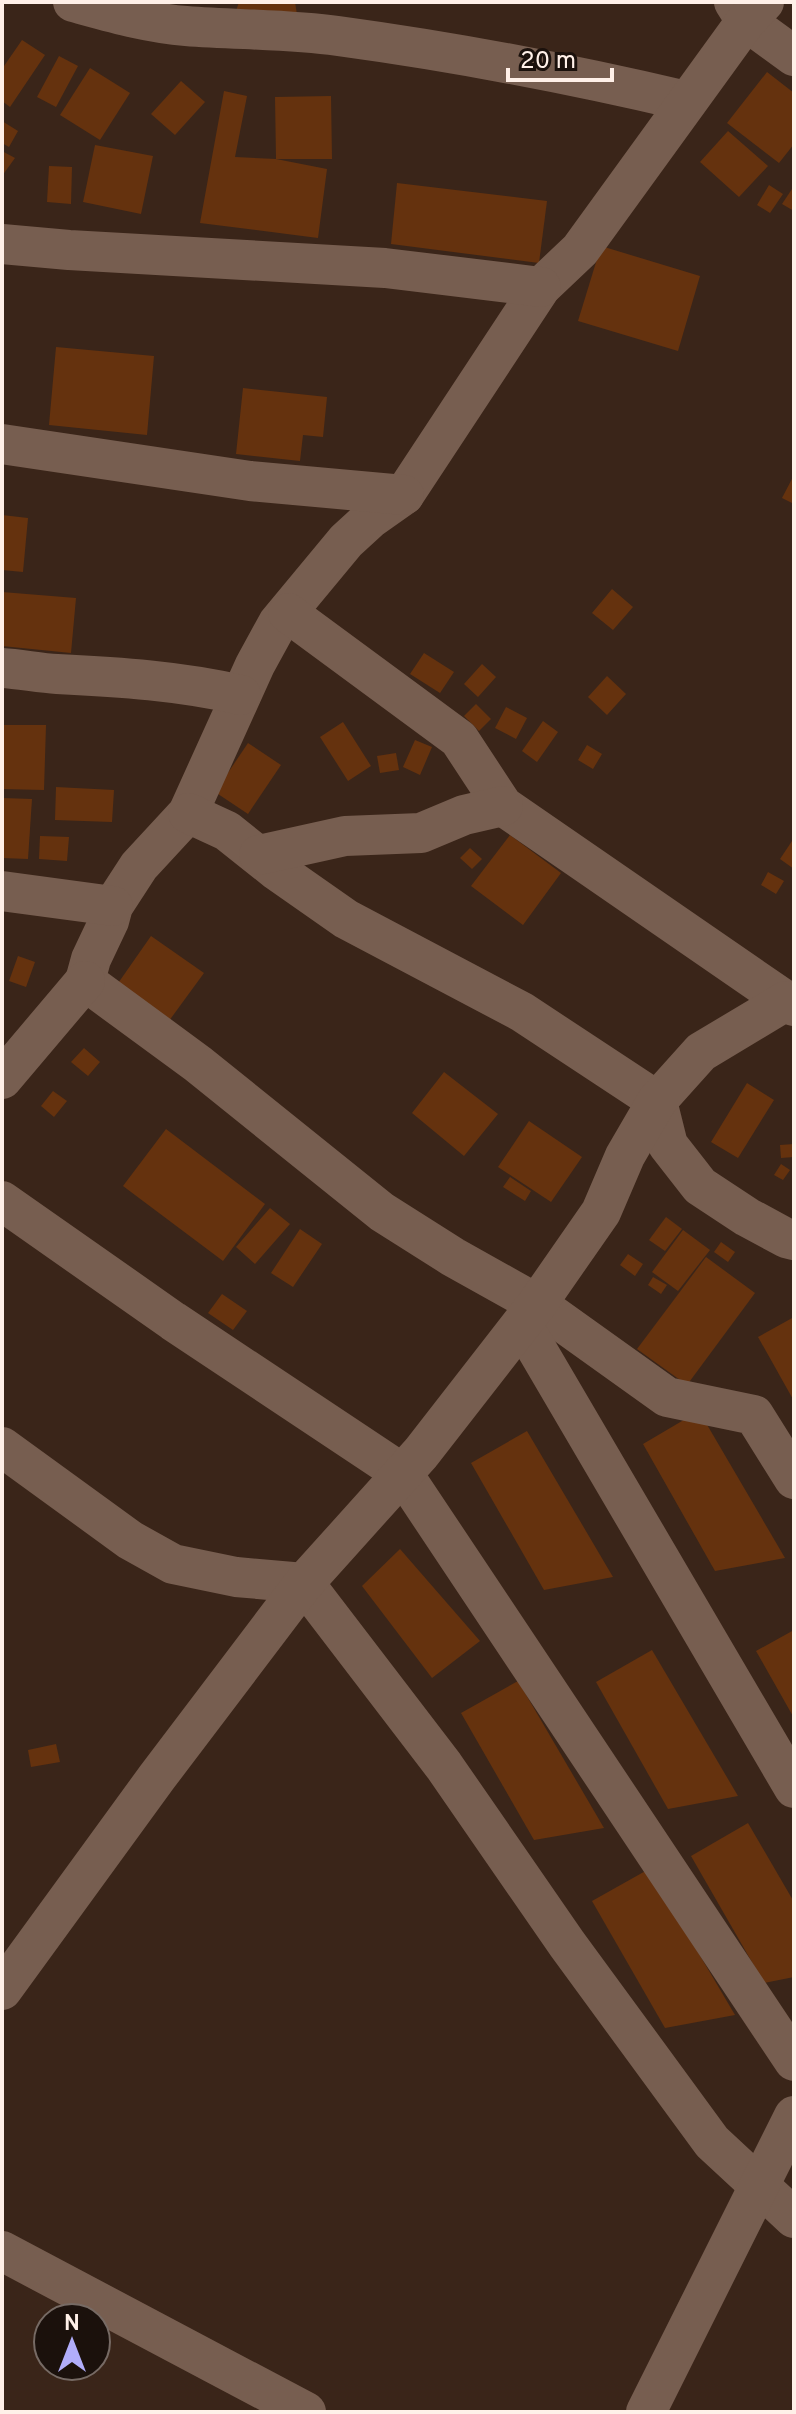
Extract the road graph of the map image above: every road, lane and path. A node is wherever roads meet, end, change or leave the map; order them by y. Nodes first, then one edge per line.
1 (73, 2) edge
2 (748, 8) edge
3 (794, 56) edge
4 (686, 101) junction
5 (2, 244) edge
6 (541, 287) junction
7 (2, 444) edge
8 (404, 495) junction
9 (288, 613) junction
10 (2, 668) edge
11 (241, 695) junction
12 (503, 806) junction
13 (188, 813) junction
14 (259, 855) junction
15 (2, 891) edge
16 (113, 906) junction
17 (85, 981) junction
18 (790, 1003) edge
19 (2, 1079) edge
20 (657, 1101) junction
21 (2, 1201) edge
22 (794, 1240) edge
23 (529, 1314) junction
24 (2, 1447) edge
25 (403, 1474) junction
26 (794, 1479) edge
27 (304, 1583) junction
28 (794, 1788) edge
29 (2, 1990) edge
30 (794, 2061) edge
31 (794, 2116) edge
32 (759, 2186) junction
33 (794, 2218) edge
34 (2, 2251) edge
35 (306, 2412) edge
36 (646, 2412) edge

1 - 4 street
2 - 3 street
2 - 4 street
4 - 6 street
5 - 6 street
6 - 8 street
7 - 8 street
8 - 9 street
9 - 11 street
9 - 12 street
10 - 11 street
11 - 13 street
12 - 14 street
12 - 18 street
13 - 14 street
13 - 16 street
14 - 20 street
15 - 16 street
16 - 17 street
17 - 19 street
17 - 23 street
18 - 20 street
20 - 22 street
20 - 23 street
21 - 25 street
23 - 25 street
23 - 26 street
23 - 28 street
24 - 27 street
25 - 27 street
25 - 30 street
27 - 29 street
27 - 32 street
31 - 32 street
32 - 33 street
32 - 36 street
34 - 35 street

